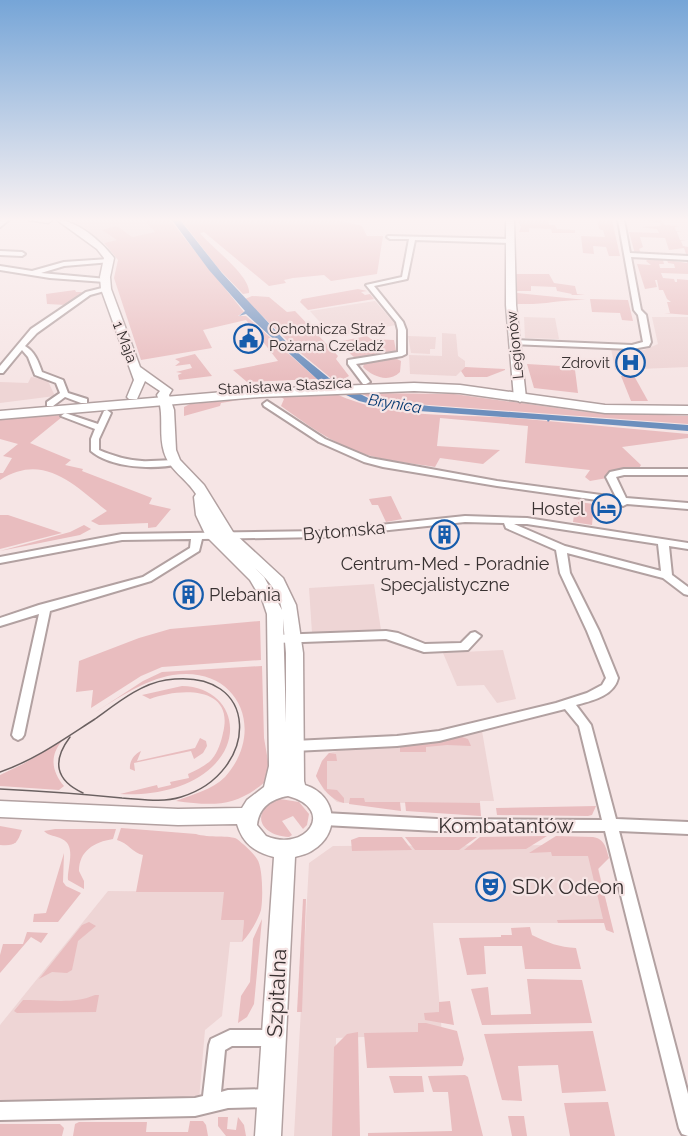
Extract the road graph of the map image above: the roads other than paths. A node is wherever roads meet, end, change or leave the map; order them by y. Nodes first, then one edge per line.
1 (38, 273) edge
2 (106, 273) edge
3 (406, 273) edge
4 (511, 273) edge
5 (631, 273) edge
6 (103, 283) junction
7 (88, 293) junction
8 (514, 342) junction
9 (20, 347) junction
10 (0, 371) edge
11 (138, 375) junction
12 (358, 385) junction
13 (64, 394) junction
14 (520, 395) junction
15 (133, 397) junction
16 (165, 398) junction
17 (84, 401) junction
18 (50, 404) junction
19 (267, 404) dead end
20 (0, 408) edge
21 (683, 410) edge
22 (107, 413) dead end
23 (0, 415) edge
24 (65, 416) dead end
25 (98, 427) junction
26 (176, 462) junction
27 (688, 472) edge
28 (623, 503) junction
29 (688, 506) edge
30 (507, 520) junction
31 (213, 536) junction
32 (267, 536) junction
33 (663, 542) junction
34 (688, 546) edge
35 (561, 548) junction
36 (248, 552) junction
37 (0, 560) edge
38 (667, 576) junction
39 (688, 592) edge
40 (43, 608) junction
41 (0, 622) edge
42 (475, 636) dead end
43 (284, 638) junction
44 (567, 703) junction
45 (18, 735) dead end
46 (294, 746) junction
47 (297, 789) junction
48 (272, 790) junction
49 (0, 809) edge
50 (248, 816) junction
51 (324, 819) junction
52 (610, 824) junction
53 (688, 828) edge
54 (285, 850) junction
55 (275, 1038) junction
56 (271, 1098) junction
57 (211, 1104) junction
58 (0, 1111) edge
59 (688, 1128) edge
60 (268, 1136) edge

1 - 6 street
2 - 6 street
3 - 12 street
4 - 8 street, Legionów
5 - 8 street
6 - 7 street
6 - 7 street
6 - 11 street, 1 Maja
7 - 9 street
8 - 14 street, Legionów
9 - 10 street
9 - 13 street
11 - 15 street
11 - 16 street, 1 Maja
12 - 14 main road, Stanisława Staszica
12 - 16 main road, Stanisława Staszica
13 - 17 street
13 - 18 street
14 - 21 main road, Stanisława Staszica
15 - 16 main road, Stanisława Staszica
15 - 17 main road, Stanisława Staszica
16 - 23 main road, Stanisława Staszica
16 - 26 street
17 - 18 main road, Stanisława Staszica
18 - 20 main road, Stanisława Staszica
19 - 28 street
22 - 25 street
24 - 25 street
25 - 26 street
26 - 31 street
27 - 28 street
28 - 29 street
30 - 32 street, Bytomska
30 - 33 street, Bytomska
30 - 35 street
31 - 32 street, Bytomska
31 - 36 street
31 - 37 street, Bytomska
31 - 40 street
31 - 43 street
32 - 36 street
33 - 34 street, Bytomska
33 - 38 street
35 - 38 street
35 - 44 street
36 - 43 street
38 - 39 street
40 - 41 street
40 - 45 street
42 - 43 street
43 - 46 street
43 - 48 street
44 - 46 street
44 - 52 street
46 - 47 street
47 - 48 street
47 - 51 street
48 - 50 street
49 - 50 street
50 - 54 street
51 - 52 street, Kombatantów
51 - 54 street
52 - 53 street, Kombatantów
52 - 59 street
54 - 55 street, Szpitalna
55 - 56 street, Szpitalna
55 - 57 street
56 - 57 street
56 - 60 street, Szpitalna
57 - 58 street

